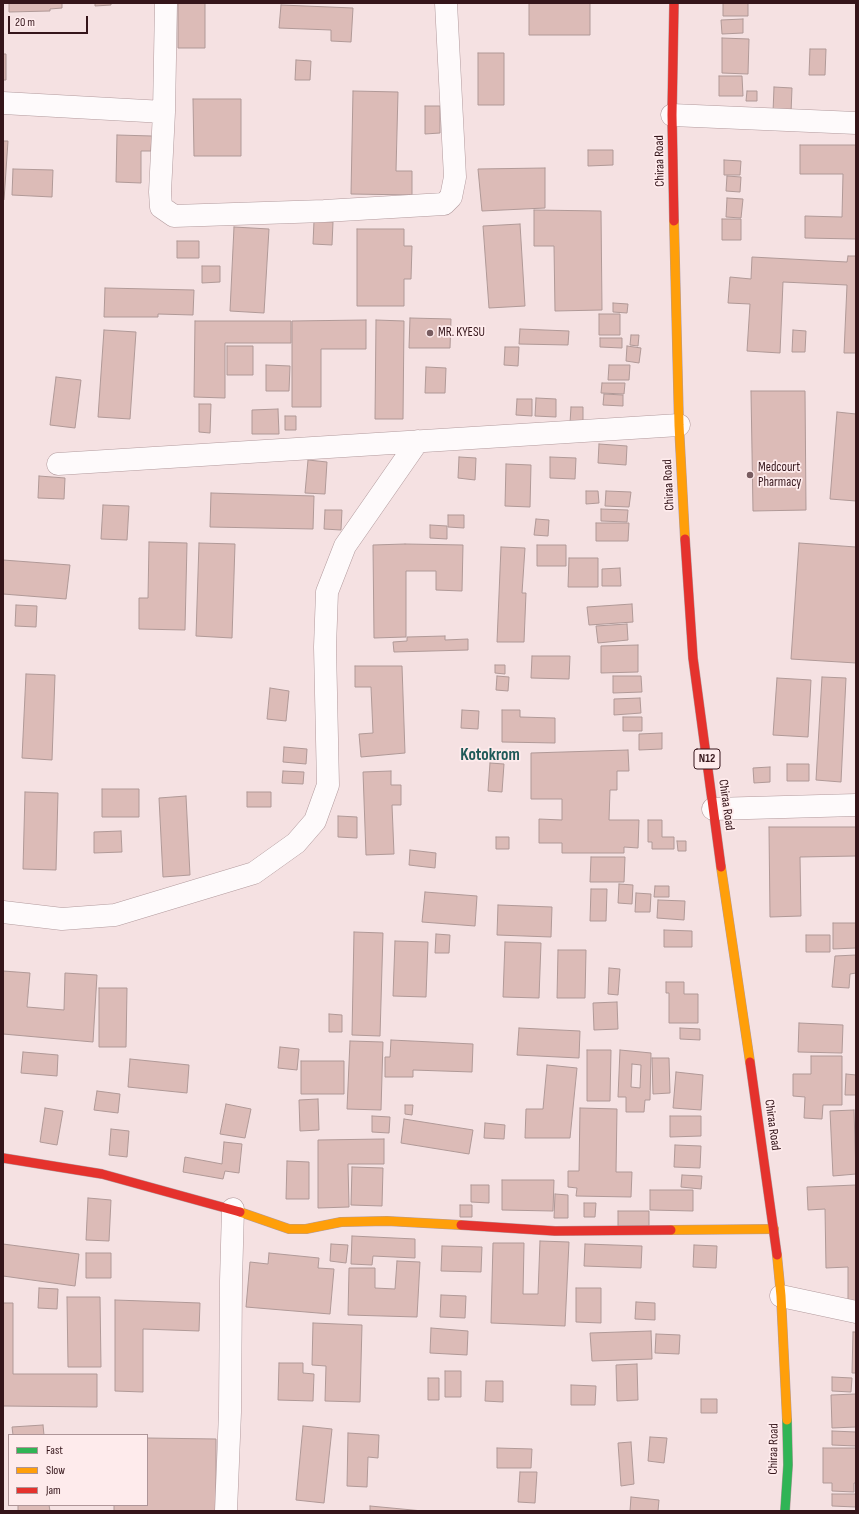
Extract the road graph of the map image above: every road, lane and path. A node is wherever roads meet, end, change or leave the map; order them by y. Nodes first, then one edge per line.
1 (166, 3) edge
2 (446, 3) edge
3 (674, 3) edge
4 (3, 103) edge
5 (164, 112) junction
6 (672, 115) junction
7 (856, 123) edge
8 (680, 424) junction
9 (418, 441) junction
10 (58, 464) dead end
11 (856, 805) edge
12 (713, 809) junction
13 (3, 912) edge
14 (3, 1158) edge
15 (233, 1209) junction
16 (774, 1229) junction
17 (781, 1296) junction
18 (856, 1312) edge
19 (226, 1511) edge
20 (785, 1511) edge

1 - 5 street
2 - 5 street
3 - 6 main road, Chiraa Road / N12
4 - 5 street
6 - 7 street
6 - 8 main road, Chiraa Road / N12
8 - 9 street
8 - 12 main road, Chiraa Road / N12
9 - 10 street
9 - 13 street
11 - 12 street
12 - 16 main road, Chiraa Road / N12
14 - 15 main road
15 - 16 main road
15 - 19 street
16 - 17 main road, Chiraa Road / N12
17 - 18 street
17 - 20 main road, Chiraa Road / N12

